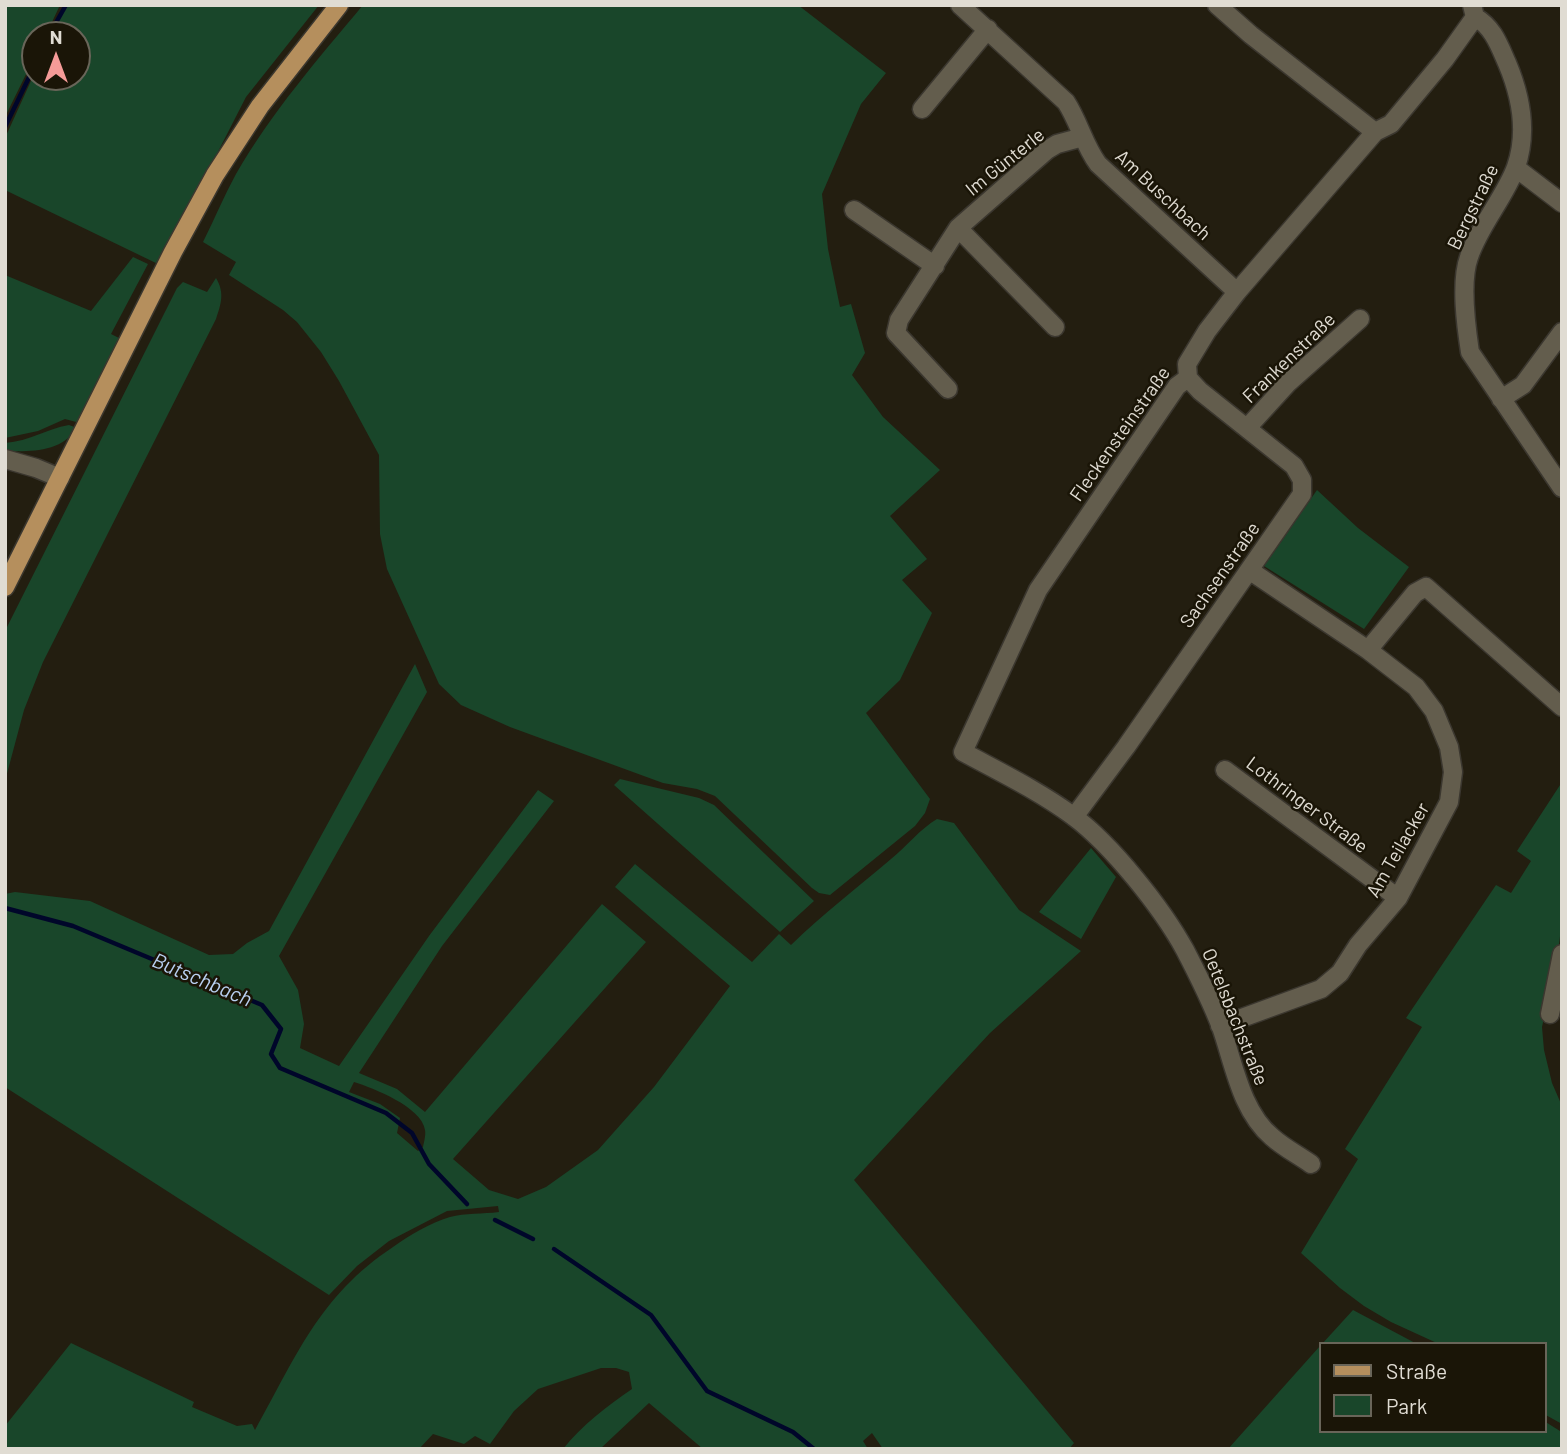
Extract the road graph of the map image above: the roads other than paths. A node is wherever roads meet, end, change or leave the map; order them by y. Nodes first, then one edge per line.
1 (340, 5) edge
2 (960, 5) edge
3 (1217, 5) edge
4 (1474, 11) edge
5 (988, 29) junction
6 (922, 109) dead end
7 (1375, 132) junction
8 (1083, 137) junction
9 (1516, 168) junction
10 (1562, 203) edge
11 (854, 210) dead end
12 (958, 228) junction
13 (934, 266) junction
14 (1237, 292) junction
15 (1360, 319) dead end
16 (1055, 327) dead end
17 (1562, 332) edge
18 (1188, 378) junction
19 (948, 389) dead end
20 (1501, 399) junction
21 (1247, 428) junction
22 (5, 459) edge
23 (60, 478) junction
24 (1562, 488) edge
25 (1249, 570) junction
26 (5, 587) edge
27 (1368, 650) junction
28 (1562, 707) edge
29 (963, 752) joint
30 (1226, 770) dead end
31 (1074, 817) junction
32 (1398, 898) junction
33 (1562, 954) edge
34 (1550, 1014) dead end
35 (1220, 1026) junction
36 (1311, 1164) dead end

1 - 23 main road
2 - 5 street, Am Buschbach
3 - 7 street
4 - 7 street, Fleckensteinstraße
4 - 9 street, Bergstraße
5 - 6 street
5 - 8 street, Am Buschbach
7 - 14 street, Fleckensteinstraße
8 - 12 street, Im Günterle
8 - 14 street, Am Buschbach
9 - 10 street
9 - 20 street, Bergstraße
11 - 13 street
12 - 13 street, Im Günterle
12 - 16 street
13 - 19 street, Im Günterle
14 - 18 street, Fleckensteinstraße
15 - 21 street, Frankenstraße
17 - 20 street
18 - 21 street, Sachsenstraße
18 - 29 street, Fleckensteinstraße
20 - 24 street, Bergstraße
21 - 25 street, Sachsenstraße
22 - 23 street
23 - 26 main road
25 - 27 street, Am Teilacker
25 - 31 street, Sachsenstraße
27 - 28 street
27 - 32 street, Am Teilacker
29 - 31 street, Oetelsbachstraße
30 - 32 street, Lothringer Straße
31 - 35 street, Oetelsbachstraße
32 - 35 street, Am Teilacker
33 - 34 street
35 - 36 street, Oetelsbachstraße

